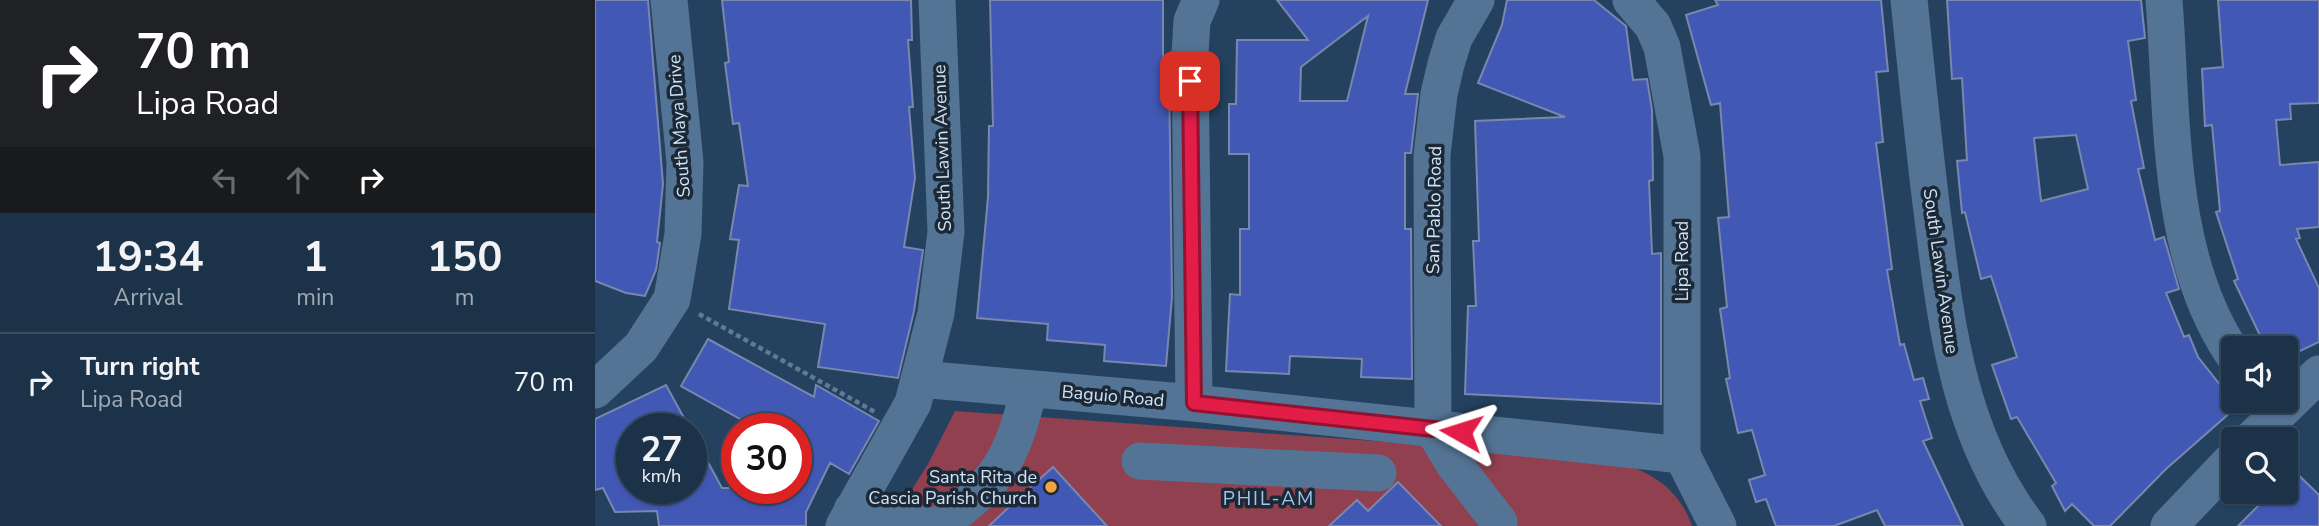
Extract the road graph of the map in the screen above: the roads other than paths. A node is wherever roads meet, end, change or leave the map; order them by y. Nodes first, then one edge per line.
1 (669, 0) edge
2 (937, 0) edge
3 (1201, 0) edge
4 (1476, 0) edge
5 (1631, 0) edge
6 (1909, 0) edge
7 (2164, 0) edge
8 (2223, 336) edge
9 (920, 379) junction
10 (2315, 382) edge
11 (1029, 388) junction
12 (595, 390) edge
13 (1194, 403) junction
14 (2264, 419) edge
15 (1433, 429) junction
16 (1682, 455) junction
17 (1140, 461) dead end
18 (2221, 472) edge
19 (1378, 473) dead end
20 (848, 518) edge
21 (1499, 522) dead end
22 (931, 526) edge
23 (938, 526) edge
24 (1718, 526) edge
25 (2028, 526) edge
26 (2169, 526) edge

1 - 12 street, South Maya Drive
2 - 9 street, South Lawin Avenue
3 - 13 street
4 - 15 street, San Pablo Road
5 - 16 street, Lipa Road
6 - 25 street, South Lawin Avenue
7 - 8 street
9 - 11 street, Baguio Road
9 - 20 street, South Lawin Avenue
10 - 14 street
11 - 13 street, Baguio Road
11 - 23 street
13 - 15 street, Baguio Road
15 - 16 street, Baguio Road
15 - 21 street
16 - 24 street, Lipa Road
17 - 19 street
18 - 26 street
20 - 22 street

